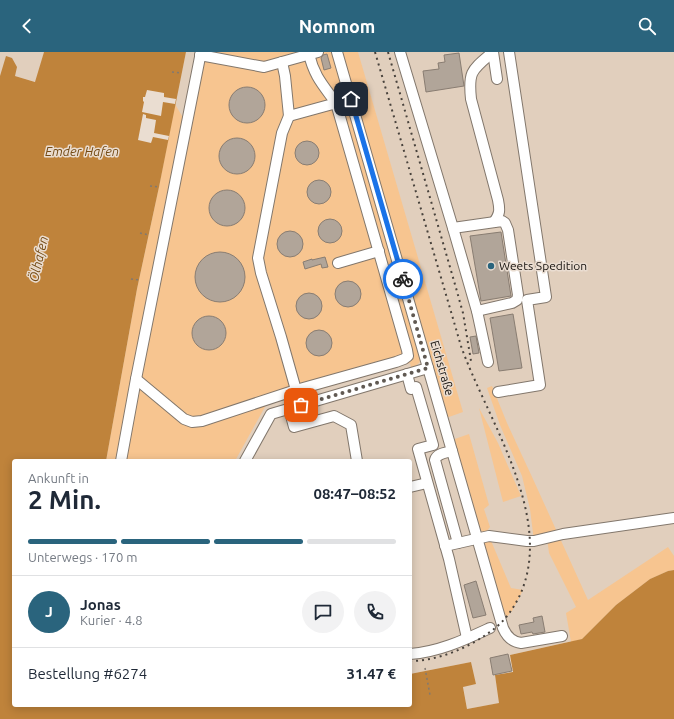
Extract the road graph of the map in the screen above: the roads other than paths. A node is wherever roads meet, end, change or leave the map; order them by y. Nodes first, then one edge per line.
1 (337, 52) edge
2 (400, 52) edge
3 (493, 52) edge
4 (508, 52) edge
5 (200, 53) edge
6 (314, 53) edge
7 (282, 62) junction
8 (497, 79) dead end
9 (351, 99) junction
10 (336, 103) junction
11 (289, 116) junction
12 (494, 222) junction
13 (453, 228) junction
14 (379, 251) junction
15 (338, 263) dead end
16 (477, 311) junction
17 (488, 362) dead end
18 (428, 368) junction
19 (407, 374) junction
20 (136, 379) junction
21 (296, 390) junction
22 (498, 392) dead end
23 (290, 408) junction
24 (452, 451) junction
25 (121, 459) edge
26 (245, 459) edge
27 (358, 459) edge
28 (427, 483) junction
29 (412, 487) edge
30 (674, 518) edge
31 (478, 538) junction
32 (458, 543) junction
33 (445, 546) junction
34 (490, 628) dead end
35 (562, 636) dead end
36 (467, 638) junction
37 (412, 654) edge

1 - 9 street, Eichstraße
2 - 13 street
3 - 8 street
3 - 12 street
4 - 22 street
5 - 7 street
5 - 20 street
6 - 7 street
6 - 10 street
7 - 11 street
9 - 10 street
9 - 18 street, Eichstraße
10 - 11 street
10 - 14 street
11 - 21 street
12 - 13 street
12 - 16 street
13 - 16 street
14 - 15 street
14 - 21 street
16 - 17 street
18 - 19 street
18 - 24 street, Eichstraße
19 - 23 street
19 - 28 street
20 - 21 street
20 - 25 street
23 - 26 street
23 - 27 street
24 - 31 street, Eichstraße
24 - 32 street
28 - 29 street
28 - 33 street
30 - 31 street
31 - 32 street
31 - 35 street, Eichstraße
32 - 33 street
33 - 36 street
34 - 36 street
36 - 37 street

